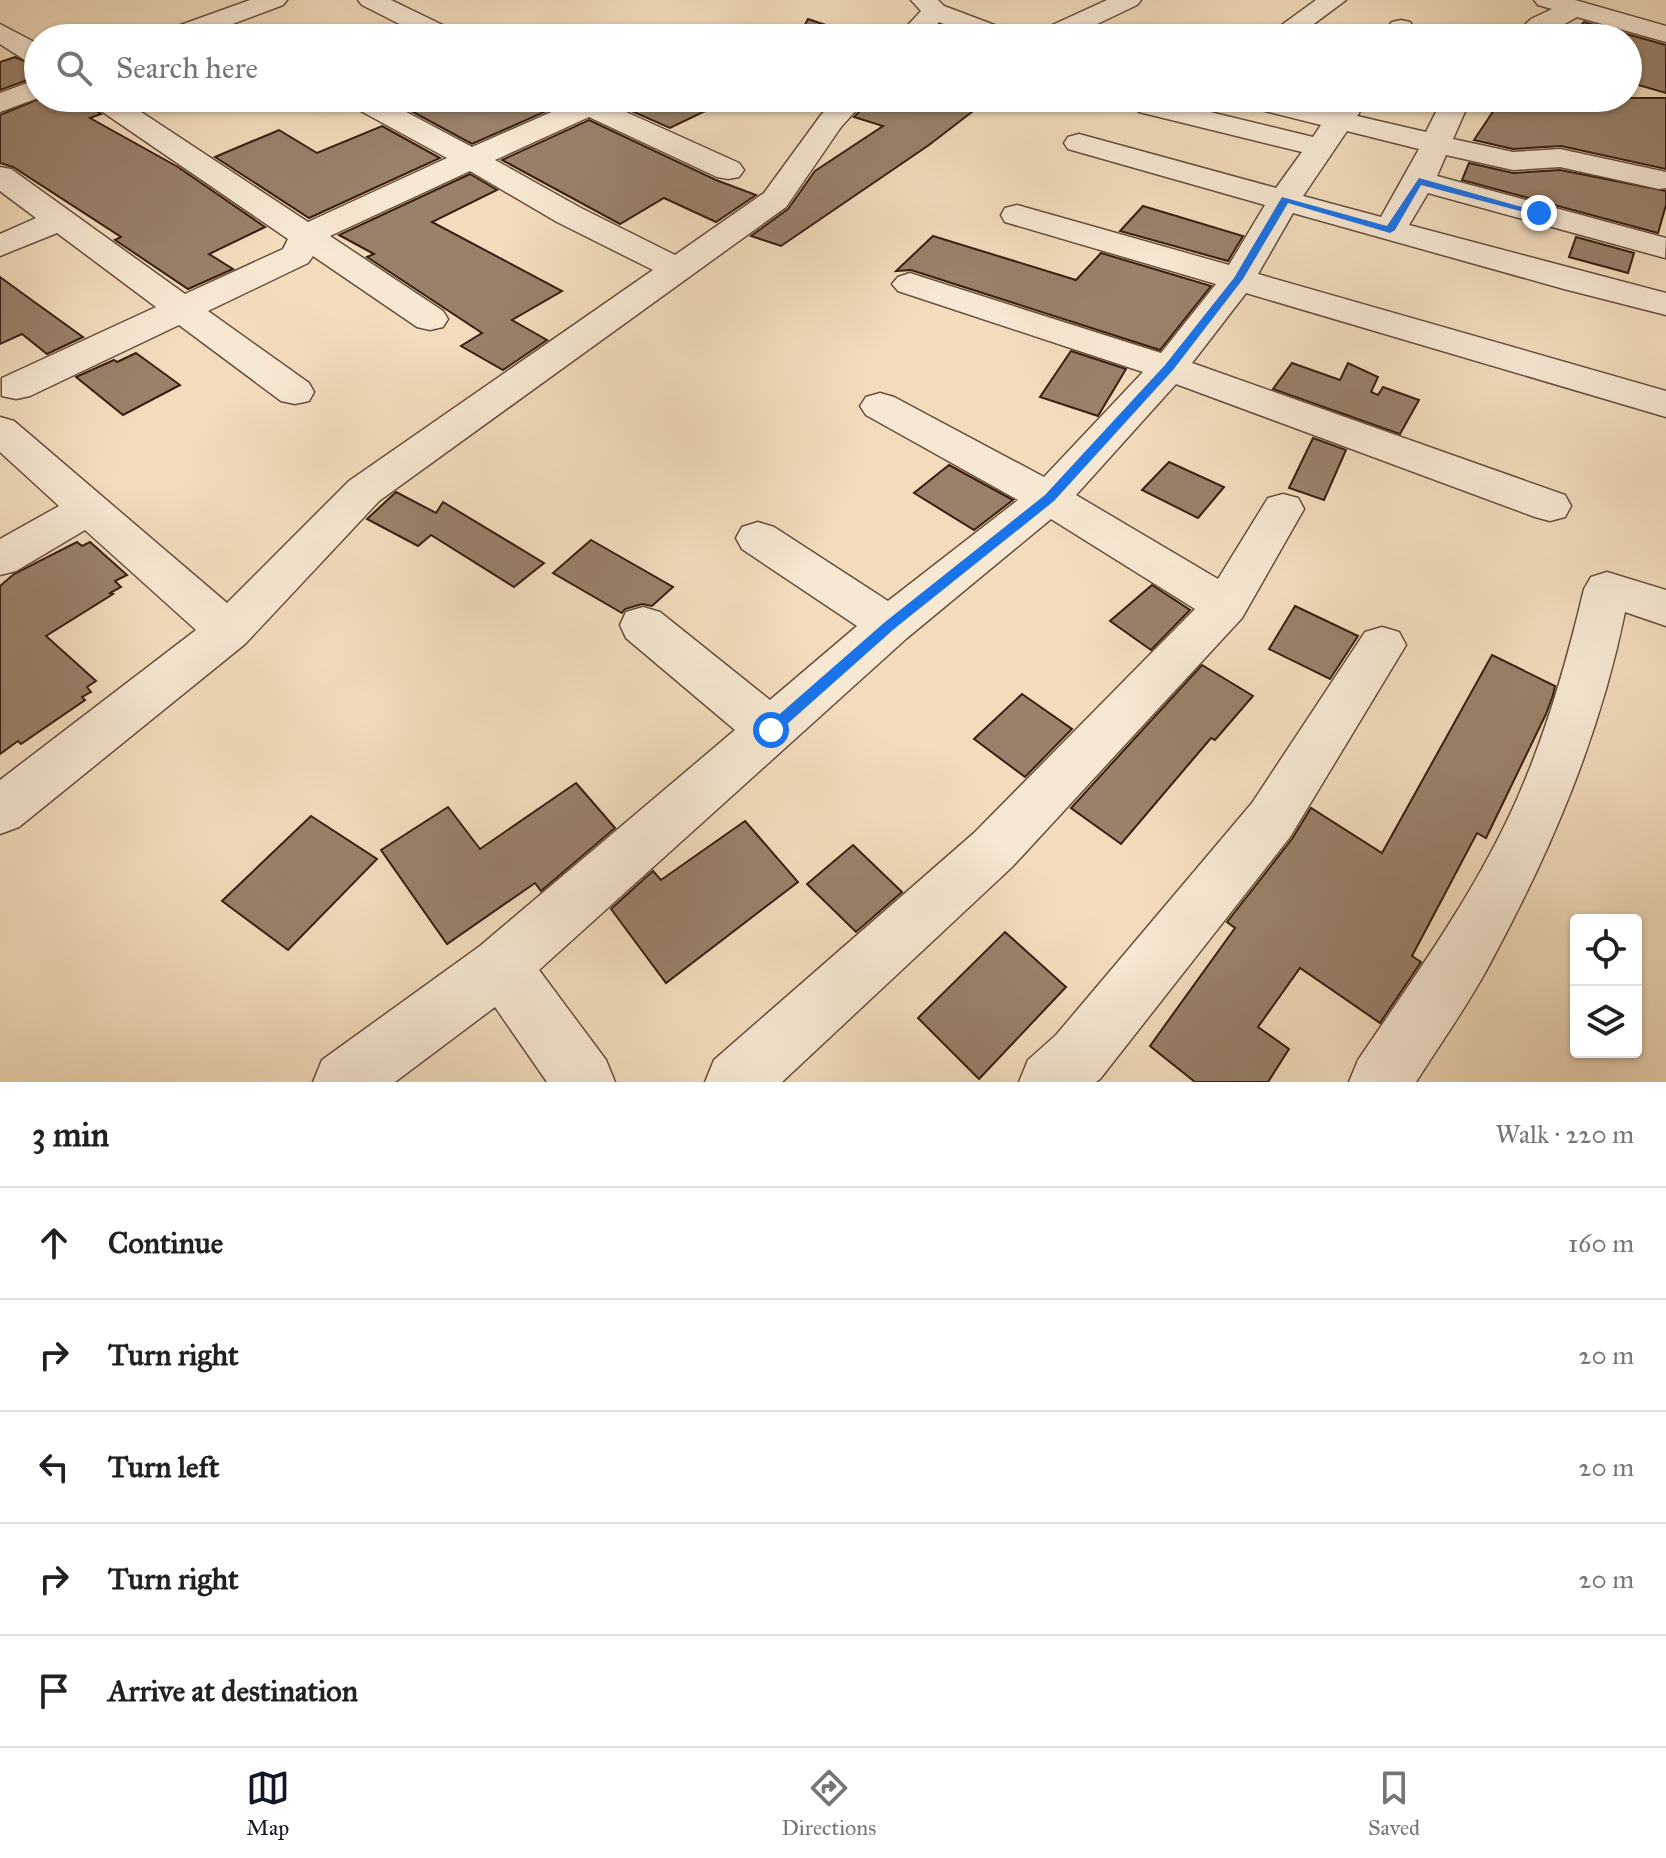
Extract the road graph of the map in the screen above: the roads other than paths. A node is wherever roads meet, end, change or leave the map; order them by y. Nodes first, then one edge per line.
1 (274, 0) edge
2 (371, 0) edge
3 (960, 0) edge
4 (1128, 0) edge
5 (1333, 0) edge
6 (1547, 0) edge
7 (1631, 0) edge
8 (929, 6) edge
9 (190, 7) dead end
10 (1575, 8) junction
11 (215, 21) junction
12 (207, 24) edge
13 (221, 24) edge
14 (420, 24) edge
15 (918, 24) edge
16 (969, 24) edge
17 (1076, 24) edge
18 (1298, 24) edge
19 (1542, 24) edge
20 (1611, 24) edge
21 (1633, 24) edge
22 (0, 32) edge
23 (1642, 34) edge
24 (1666, 34) edge
25 (24, 47) edge
26 (24, 94) edge
27 (0, 103) edge
28 (122, 112) edge
29 (384, 112) edge
30 (561, 112) edge
31 (602, 112) edge
32 (840, 112) edge
33 (1221, 112) edge
34 (1301, 112) edge
35 (1450, 112) edge
36 (1340, 122) edge
37 (1079, 143) dead end
38 (1435, 145) junction
39 (471, 159) junction
40 (1598, 166) junction
41 (728, 170) dead end
42 (0, 176) edge
43 (1659, 180) dead end
44 (1419, 181) junction
45 (1285, 199) junction
46 (1017, 215) dead end
47 (61, 219) junction
48 (1575, 223) junction
49 (1390, 230) junction
50 (308, 234) junction
51 (0, 246) edge
52 (1665, 248) edge
53 (677, 269) junction
54 (1238, 279) junction
55 (910, 284) dead end
56 (1666, 304) edge
57 (182, 311) junction
58 (430, 319) dead end
59 (1169, 368) junction
60 (16, 387) dead end
61 (295, 392) dead end
62 (1666, 404) edge
63 (880, 406) dead end
64 (0, 430) edge
65 (1049, 498) junction
66 (1550, 506) dead end
67 (87, 509) junction
68 (1283, 509) dead end
69 (758, 538) dead end
70 (0, 559) edge
71 (1226, 606) junction
72 (1666, 608) edge
73 (643, 625) dead end
74 (890, 625) junction
75 (228, 631) junction
76 (1382, 645) dead end
77 (771, 730) junction
78 (4, 800) edge
79 (501, 966) junction
80 (344, 1082) edge
81 (584, 1082) edge
82 (736, 1082) edge
83 (1050, 1082) edge
84 (1380, 1082) edge

1 - 11 street
2 - 14 street
3 - 8 street
4 - 17 street
5 - 18 street
6 - 10 street
7 - 21 street
8 - 15 street
8 - 16 street
9 - 11 street
10 - 19 street
10 - 20 street
11 - 12 street
11 - 13 street
22 - 25 street
23 - 24 street
26 - 27 street
28 - 50 street
29 - 39 street
30 - 39 street
31 - 41 street
32 - 53 street
33 - 36 street
34 - 36 street
35 - 38 street
36 - 38 street
36 - 45 street
37 - 45 street
38 - 40 street
38 - 44 street
39 - 50 street
39 - 53 street
40 - 43 street
40 - 48 street
42 - 47 street
44 - 48 street
44 - 49 street
45 - 49 street
45 - 54 street
46 - 54 street
47 - 51 street
47 - 57 street
48 - 52 street
49 - 56 street
50 - 57 street
50 - 58 street
53 - 75 street
54 - 59 street
54 - 62 street
55 - 59 street
57 - 60 street
57 - 61 street
59 - 65 street
59 - 66 street
63 - 65 street
64 - 67 street
65 - 71 street
65 - 74 street
67 - 70 street
67 - 75 street
68 - 71 street
69 - 74 street
71 - 82 street
72 - 84 street
73 - 77 street
74 - 77 street
75 - 78 street
76 - 83 street
77 - 79 street
79 - 80 street
79 - 81 street

